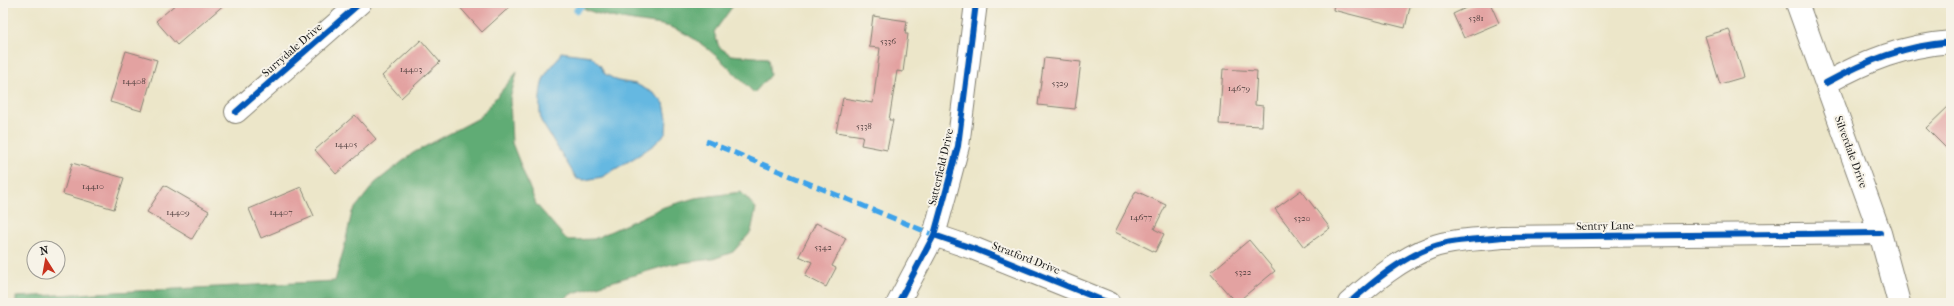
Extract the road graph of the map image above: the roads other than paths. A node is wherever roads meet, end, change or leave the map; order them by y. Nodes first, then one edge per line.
1 (360, 3) edge
2 (976, 3) edge
3 (1797, 3) edge
4 (1951, 42) edge
5 (1826, 83) junction
6 (236, 112) dead end
7 (1880, 233) junction
8 (934, 235) junction
9 (898, 303) edge
10 (1110, 303) edge
11 (1349, 303) edge
12 (1899, 303) edge

1 - 6 street, Surrydale Drive
2 - 8 street, Satterfield Drive
3 - 5 street, Silverdale Drive
4 - 5 street
5 - 7 street, Silverdale Drive
7 - 11 street, Sentry Lane
7 - 12 street, Silverdale Drive
8 - 9 street, Satterfield Drive
8 - 10 street, Stratford Drive

